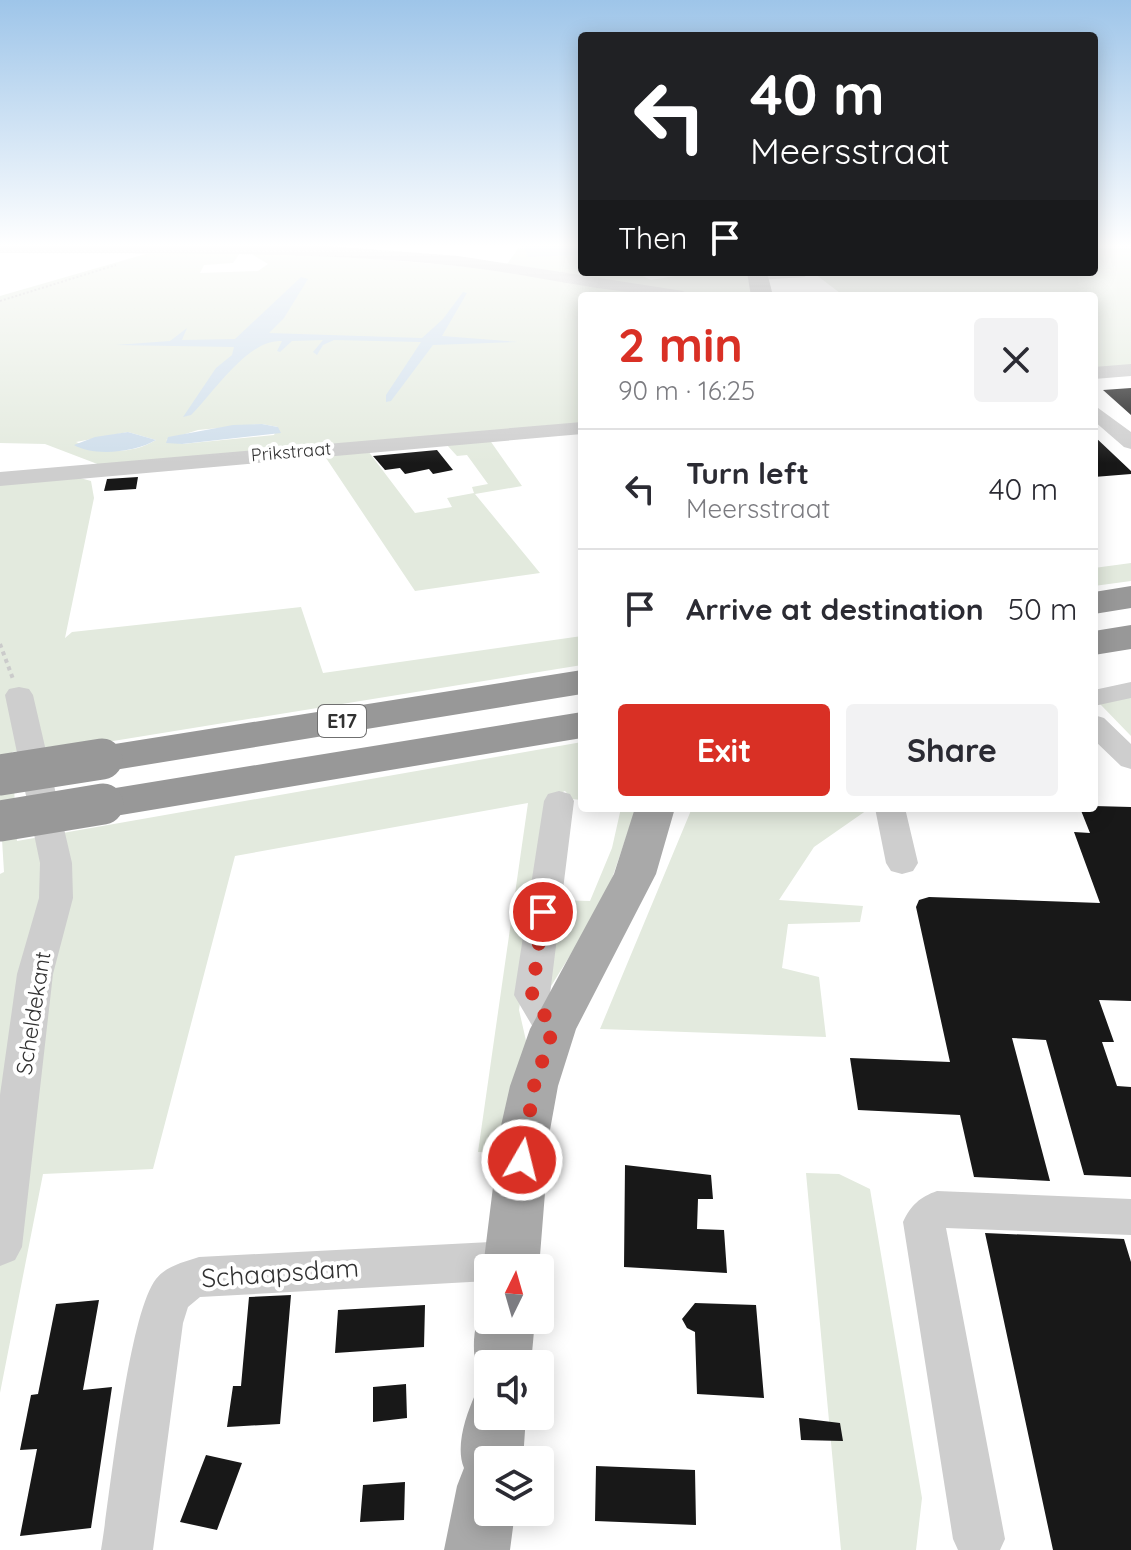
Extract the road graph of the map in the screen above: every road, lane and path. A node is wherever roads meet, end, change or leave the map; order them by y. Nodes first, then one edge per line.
1 (1131, 370) edge
2 (1098, 373) edge
3 (1098, 416) edge
4 (578, 428) edge
5 (1131, 443) edge
6 (0, 479) edge
7 (1131, 597) edge
8 (1098, 602) edge
9 (1131, 637) edge
10 (1098, 642) edge
11 (0, 644) edge
12 (578, 683) edge
13 (1131, 690) edge
14 (19, 695) joint
15 (1098, 697) edge
16 (578, 726) edge
17 (1098, 728) edge
18 (1131, 760) edge
19 (0, 775) edge
20 (559, 801) dead end
21 (654, 812) edge
22 (891, 812) edge
23 (0, 821) edge
24 (902, 863) dead end
25 (553, 1029) junction
26 (1131, 1217) edge
27 (0, 1247) edge
28 (513, 1254) edge
29 (474, 1266) edge
30 (481, 1526) edge
31 (979, 1539) dead end
32 (127, 1550) edge
33 (477, 1550) edge

1 - 2 street
3 - 5 street
4 - 6 street, Prikstraat
7 - 8 highway
9 - 10 highway
11 - 14 path
12 - 19 highway, E17, bridge
13 - 15 street
14 - 27 street, Scheldekant
16 - 23 highway, E17, bridge
17 - 18 street
20 - 25 street
21 - 25 main road
22 - 24 street
25 - 28 main road
26 - 31 street
29 - 32 street, Schaapsdam
30 - 33 main road

